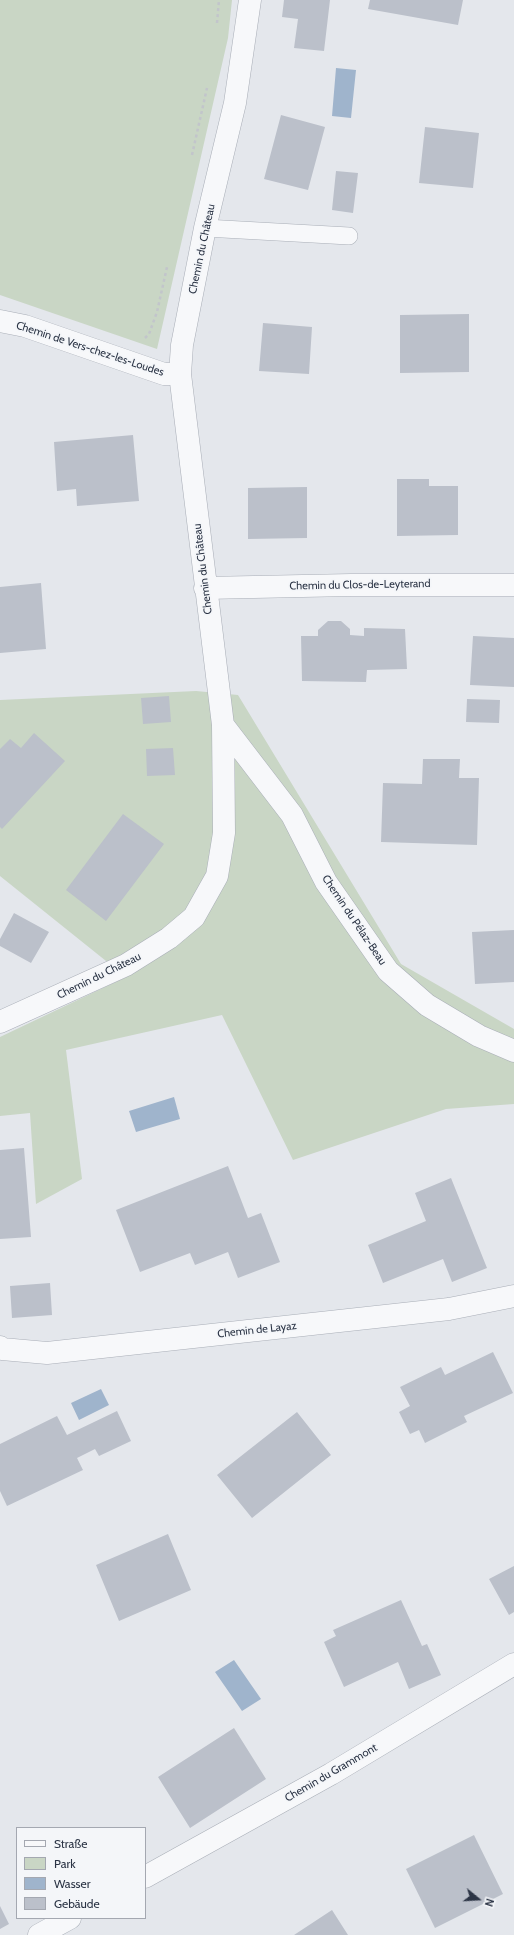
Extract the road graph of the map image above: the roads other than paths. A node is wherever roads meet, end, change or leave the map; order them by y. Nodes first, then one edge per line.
1 (250, 0) edge
2 (206, 228) junction
3 (349, 236) dead end
4 (0, 321) edge
5 (180, 374) junction
6 (514, 585) edge
7 (205, 588) junction
8 (223, 725) junction
9 (0, 1022) edge
10 (514, 1051) edge
11 (514, 1296) edge
12 (0, 1347) edge
13 (514, 1664) edge
14 (146, 1876) edge
15 (68, 1919) edge
16 (39, 1935) edge

1 - 2 street, Chemin du Château
2 - 3 lane
2 - 5 street, Chemin du Château
4 - 5 street, Chemin de Vers-chez-les-Loudes
5 - 7 street, Chemin du Château
6 - 7 street, Chemin du Clos-de-Leyterand
7 - 8 street, Chemin du Château
8 - 9 street, Chemin du Château
8 - 10 street, Chemin du Pélaz-Beau
11 - 12 street, Chemin de Layaz
13 - 14 street, Chemin du Grammont
15 - 16 street

